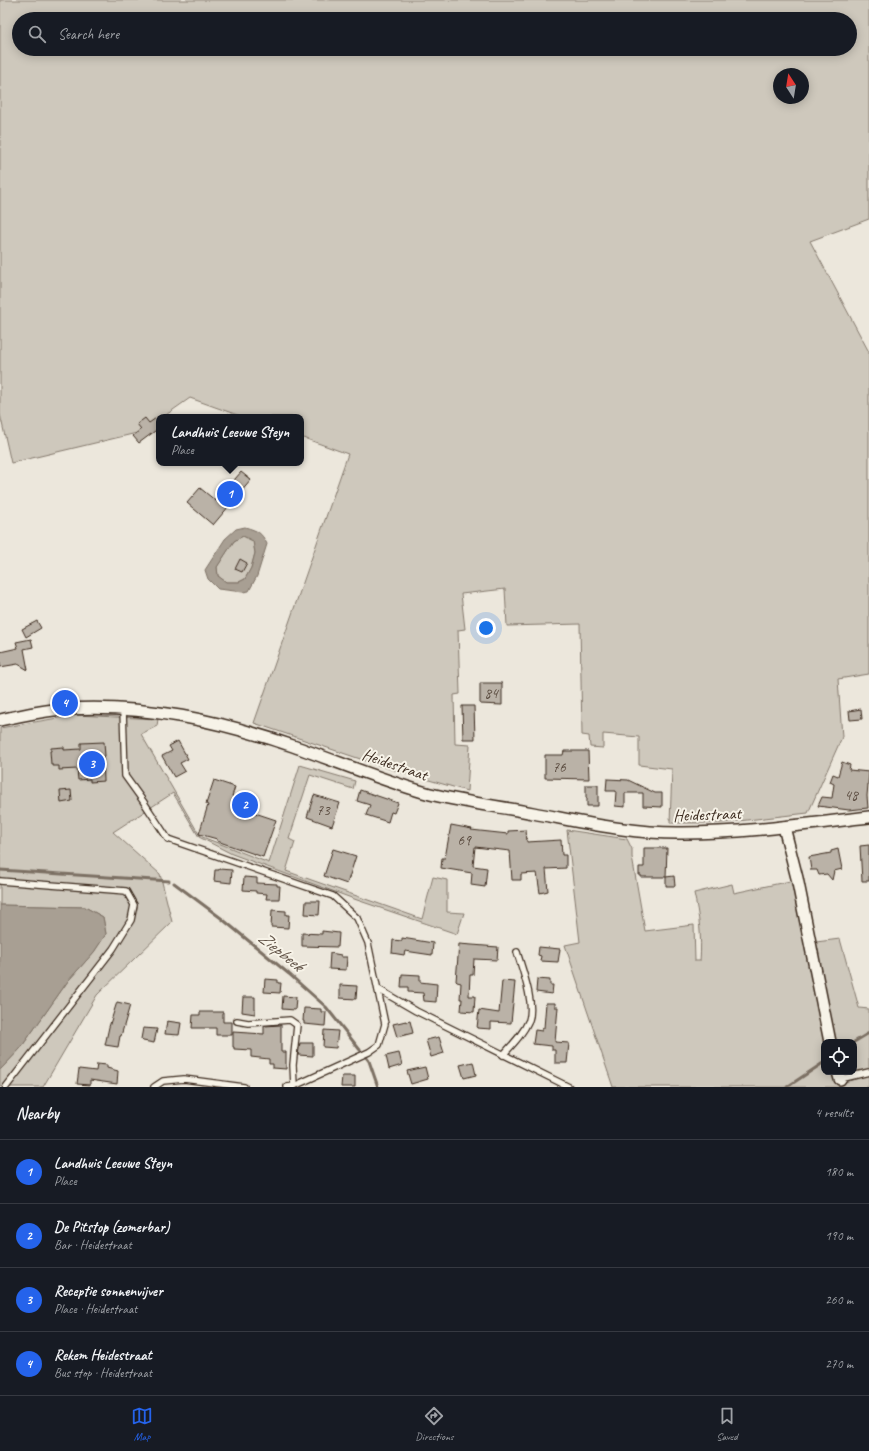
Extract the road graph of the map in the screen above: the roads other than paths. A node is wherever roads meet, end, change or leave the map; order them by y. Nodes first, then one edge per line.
1 (123, 709) junction
2 (0, 720) edge
3 (869, 817) edge
4 (784, 827) junction
5 (0, 880) edge
6 (517, 952) dead end
7 (378, 989) junction
8 (237, 1021) dead end
9 (829, 1039) edge
10 (503, 1055) junction
11 (869, 1072) edge
12 (839, 1076) edge
13 (294, 1086) junction
14 (6, 1087) edge
15 (154, 1087) edge
16 (244, 1087) edge
17 (287, 1087) edge
18 (569, 1087) edge

1 - 2 street, Heidestraat
1 - 4 street, Heidestraat
1 - 7 lane
3 - 4 street, Heidestraat
4 - 9 street
5 - 14 lane
6 - 10 lane
7 - 10 lane
7 - 13 lane
8 - 13 lane
10 - 18 lane
11 - 12 lane
13 - 17 lane
15 - 16 lane

